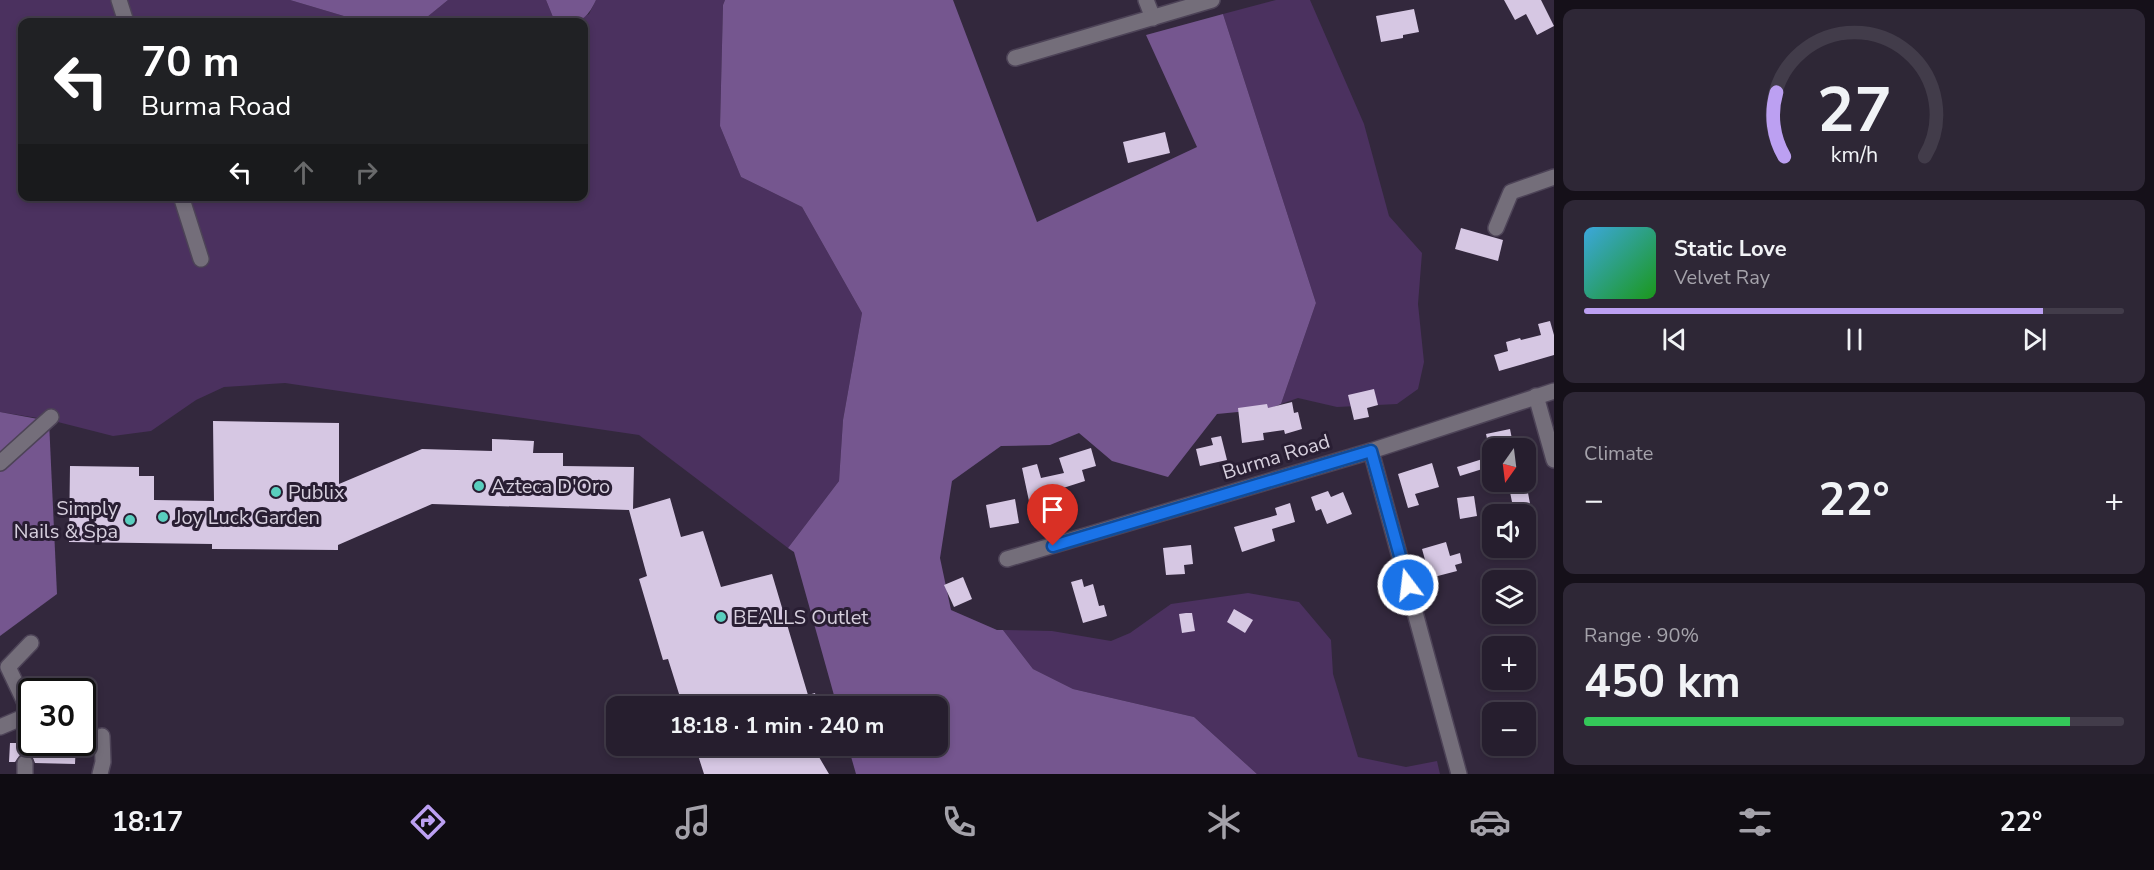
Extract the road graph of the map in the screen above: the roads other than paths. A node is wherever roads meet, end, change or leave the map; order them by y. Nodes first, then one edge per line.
1 (119, 0) edge
2 (1146, 0) edge
3 (1212, 0) edge
4 (125, 18) edge
5 (1153, 18) junction
6 (1015, 58) dead end
7 (1554, 177) edge
8 (183, 201) edge
9 (1496, 228) dead end
10 (201, 259) dead end
11 (1554, 391) edge
12 (1536, 396) junction
13 (51, 417) dead end
14 (1371, 451) junction
15 (1554, 460) edge
16 (0, 463) edge
17 (1007, 559) dead end
18 (31, 643) dead end
19 (18, 689) edge
20 (18, 720) edge
21 (0, 728) edge
22 (102, 736) dead end
23 (100, 774) edge
24 (1459, 774) edge

1 - 4 street
2 - 5 street
3 - 5 street
5 - 6 street
7 - 9 street
8 - 10 street
11 - 12 street, Burma Road
12 - 14 street, Burma Road
12 - 15 street
13 - 16 street
14 - 17 street, Burma Road
14 - 24 street
18 - 19 street
20 - 21 street
22 - 23 street

